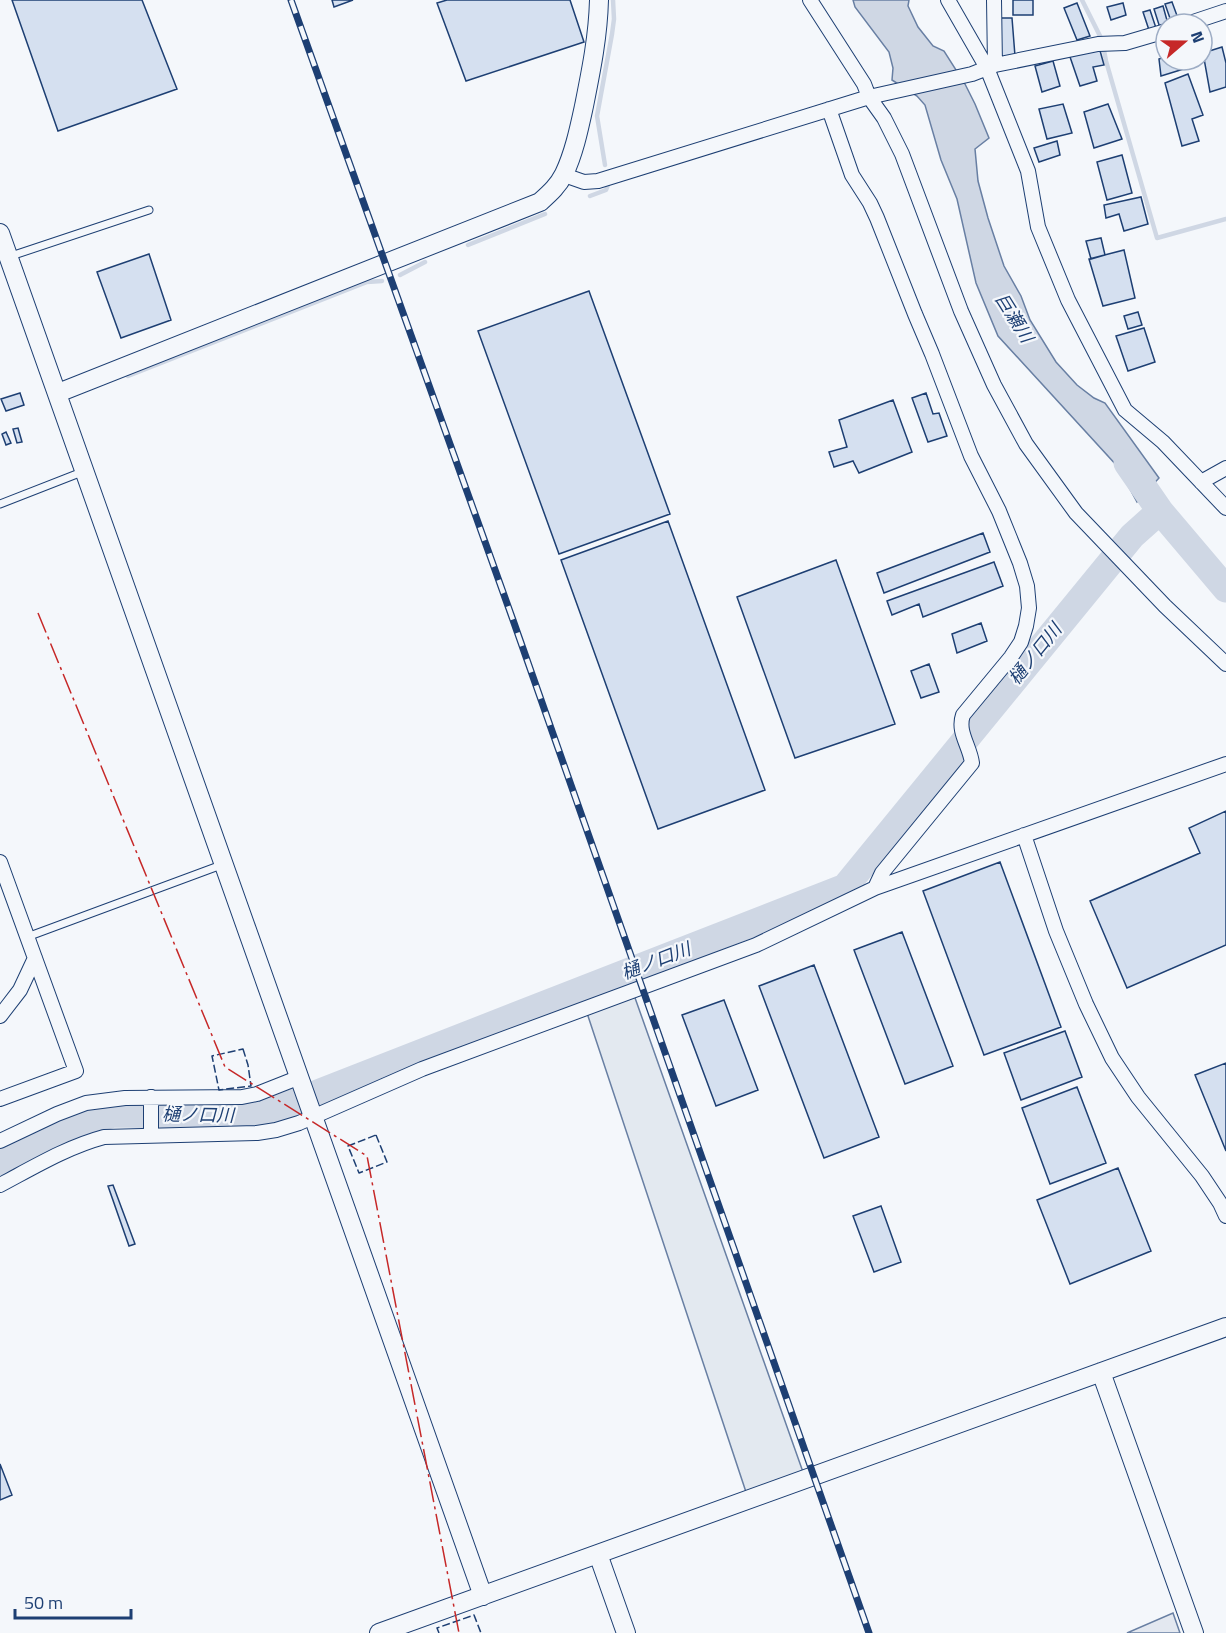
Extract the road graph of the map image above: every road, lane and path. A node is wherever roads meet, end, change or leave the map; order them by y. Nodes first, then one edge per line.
1 (599, 0) edge
2 (810, 0) edge
3 (948, 0) edge
4 (994, 0) edge
5 (1154, 35) edge
6 (991, 67) junction
7 (872, 96) junction
8 (829, 109) junction
9 (564, 175) junction
10 (149, 210) dead end
11 (0, 233) edge
12 (8, 257) junction
13 (58, 393) junction
14 (1226, 468) edge
15 (85, 471) junction
16 (1201, 482) junction
17 (0, 504) edge
18 (1226, 508) edge
19 (1226, 664) edge
20 (1226, 764) edge
21 (1024, 835) junction
22 (0, 862) edge
23 (224, 864) junction
24 (875, 888) junction
25 (7, 901) edge
26 (27, 938) junction
27 (35, 958) junction
28 (0, 1016) edge
29 (302, 1081) junction
30 (0, 1100) edge
31 (151, 1100) junction
32 (313, 1112) junction
33 (152, 1131) junction
34 (0, 1140) edge
35 (0, 1185) edge
36 (1226, 1216) edge
37 (1226, 1326) edge
38 (1101, 1372) junction
39 (598, 1554) junction
40 (483, 1596) junction
41 (379, 1633) edge
42 (626, 1633) edge
43 (1194, 1633) edge

1 - 9 street
2 - 7 street
3 - 6 street
4 - 6 street
5 - 6 street
6 - 7 street
6 - 16 street
7 - 8 street
7 - 19 street
8 - 9 street
8 - 24 street
9 - 13 street
10 - 12 lane
11 - 12 street
12 - 13 street
13 - 15 street
14 - 16 street
15 - 17 lane
15 - 23 street
16 - 18 street
20 - 21 street
21 - 24 street
21 - 36 street
22 - 25 street
23 - 26 lane
23 - 29 street
24 - 32 street
25 - 26 street
26 - 27 street
27 - 28 street
27 - 30 street
29 - 31 street
29 - 32 street
31 - 33 street
31 - 34 street
32 - 33 street
32 - 40 street
33 - 35 street
37 - 38 street
38 - 39 street
38 - 43 street
39 - 40 street
39 - 42 street
40 - 41 street

